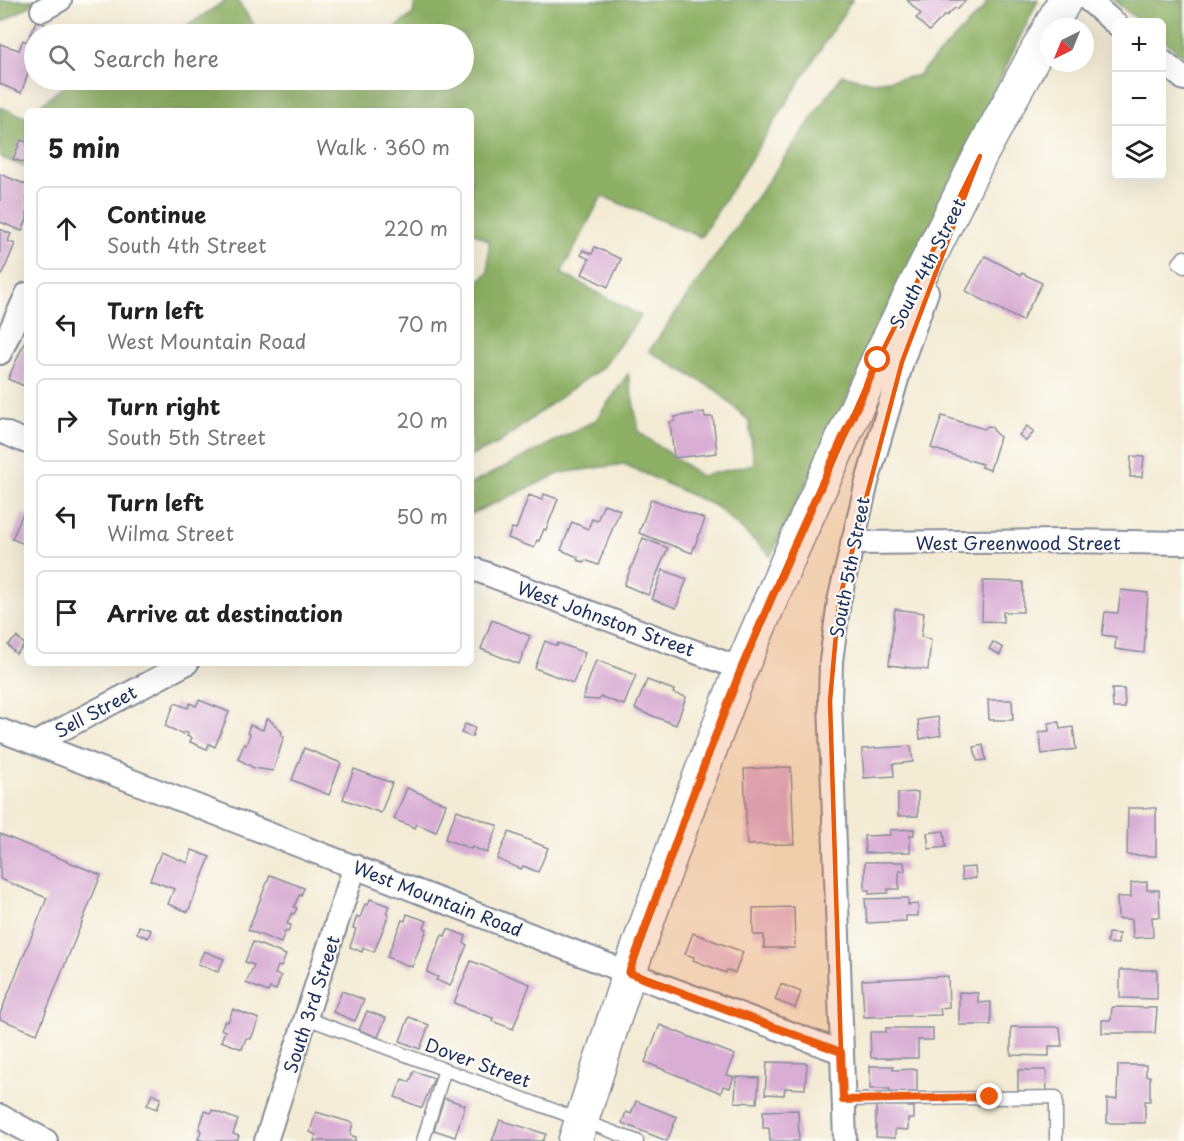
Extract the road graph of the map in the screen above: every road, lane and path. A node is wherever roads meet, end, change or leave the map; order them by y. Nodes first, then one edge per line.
1 (1065, 0) edge
2 (1088, 0) edge
3 (1055, 18) edge
4 (1112, 21) edge
5 (1040, 46) edge
6 (1166, 65) edge
7 (1184, 79) edge
8 (980, 156) junction
9 (24, 300) edge
10 (0, 352) edge
11 (0, 430) edge
12 (24, 441) edge
13 (852, 543) junction
14 (1184, 543) edge
15 (474, 569) edge
16 (181, 666) edge
17 (741, 669) junction
18 (0, 730) edge
19 (36, 743) junction
20 (355, 866) junction
21 (629, 973) junction
22 (306, 1018) junction
23 (841, 1052) junction
24 (446, 1070) junction
25 (843, 1100) junction
26 (0, 1116) edge
27 (579, 1131) edge
28 (46, 1141) edge
29 (266, 1141) edge
30 (423, 1141) edge
31 (637, 1141) edge
32 (844, 1141) edge
33 (1056, 1141) edge

1 - 3 main road, South 4th Street
2 - 4 street
5 - 8 main road, South 4th Street
6 - 7 street
8 - 13 street, South 5th Street
8 - 17 main road, South 4th Street
9 - 10 street
11 - 12 street
13 - 14 street, West Greenwood Street
13 - 23 street, South 5th Street
15 - 17 street, West Johnston Street
16 - 19 street, Sell Street
17 - 21 main road, South 4th Street
18 - 19 street, West Mountain Road
19 - 20 street, West Mountain Road
20 - 21 street, West Mountain Road
20 - 22 street, South 3rd Street
21 - 23 street, West Mountain Road
21 - 27 main road, South 4th Street
22 - 24 lane, Dover Street
22 - 29 street, South 3rd Street
23 - 25 street, South 5th Street
24 - 27 lane, Dover Street
24 - 30 lane
25 - 32 street, South 5th Street
25 - 33 lane
26 - 28 street
27 - 31 lane, Dover Street

